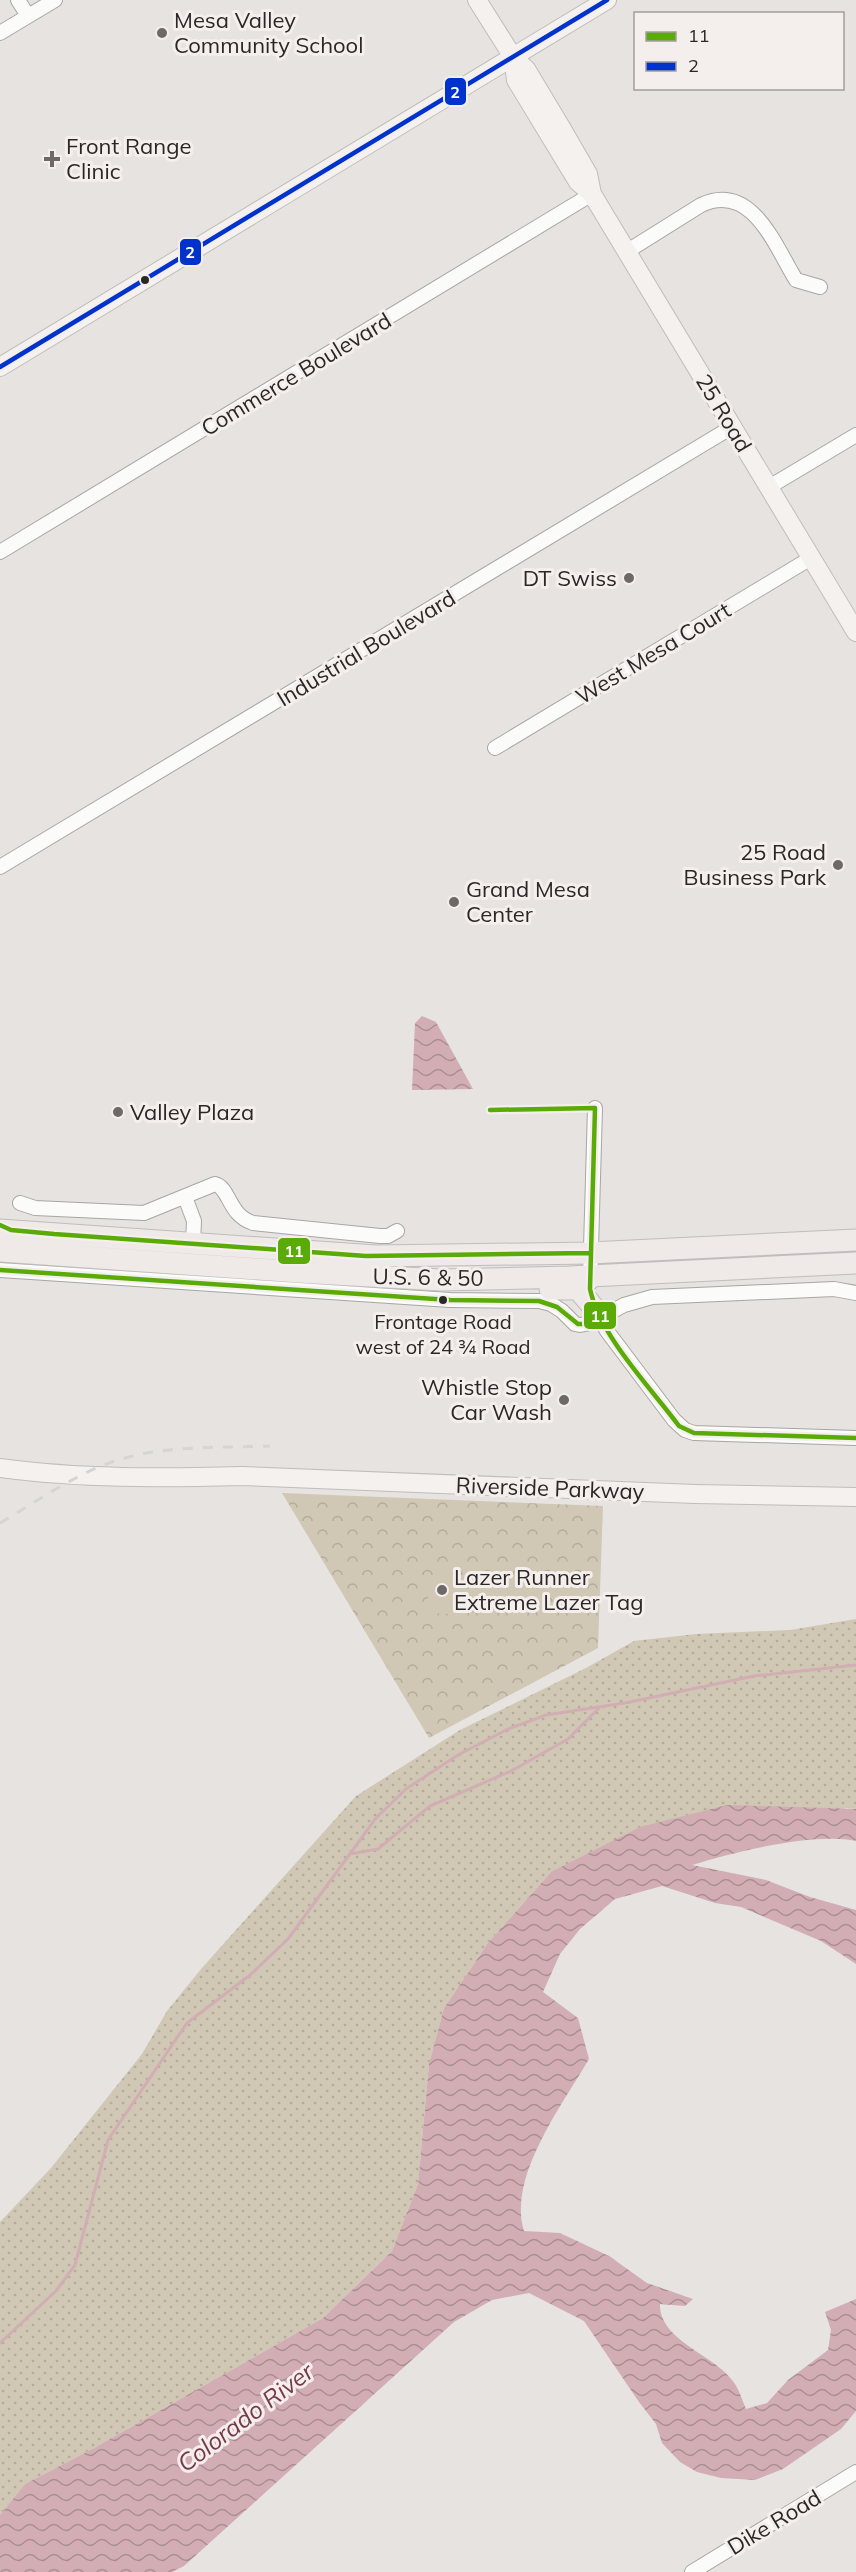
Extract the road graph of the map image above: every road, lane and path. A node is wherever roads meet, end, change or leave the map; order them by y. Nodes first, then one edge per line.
1 (18, 0) edge
2 (55, 0) edge
3 (477, 0) edge
4 (607, 0) edge
5 (28, 16) junction
6 (0, 33) edge
7 (513, 57) junction
8 (592, 194) junction
9 (626, 252) junction
10 (820, 287) dead end
11 (0, 367) edge
12 (732, 427) junction
13 (856, 435) edge
14 (769, 487) junction
15 (0, 552) edge
16 (811, 558) junction
17 (856, 632) edge
18 (495, 748) dead end
19 (0, 867) edge
20 (595, 1108) dead end
21 (185, 1197) junction
22 (20, 1203) dead end
23 (4, 1228) edge
24 (397, 1231) dead end
25 (856, 1240) edge
26 (193, 1244) junction
27 (0, 1251) edge
28 (35, 1252) junction
29 (856, 1253) edge
30 (589, 1256) junction
31 (856, 1263) edge
32 (748, 1268) junction
33 (0, 1270) edge
34 (407, 1278) junction
35 (856, 1293) edge
36 (597, 1313) junction
37 (856, 1438) edge
38 (0, 1466) edge
39 (856, 1497) edge
40 (856, 2472) edge
41 (692, 2572) edge

1 - 5 street
2 - 5 street
3 - 7 main road, 25 Road
4 - 7 main road
5 - 6 street
7 - 8 main road, 25 Road
7 - 11 main road
8 - 9 main road, 25 Road
8 - 15 street, Commerce Boulevard
9 - 10 street
9 - 12 main road, 25 Road
12 - 14 main road, 25 Road
12 - 19 street, Industrial Boulevard
13 - 14 street
14 - 16 main road, 25 Road
16 - 17 main road, 25 Road
16 - 18 street, West Mesa Court
20 - 30 street
21 - 22 street
21 - 24 street
21 - 26 street
23 - 26 highway, U.S. 6 & 50
25 - 30 highway, U.S. 6 & 50
26 - 28 highway
26 - 30 highway, U.S. 6 & 50
27 - 28 highway, U.S. 6 & 50
28 - 34 highway, U.S. 6 & 50
29 - 32 highway
30 - 32 highway, U.S. 6 & 50
30 - 34 highway, U.S. 6 & 50
30 - 36 street
31 - 32 highway, U.S. 6 & 50
33 - 36 street
34 - 36 highway
35 - 36 street
36 - 37 street
38 - 39 main road, Riverside Parkway
40 - 41 street, Dike Road

